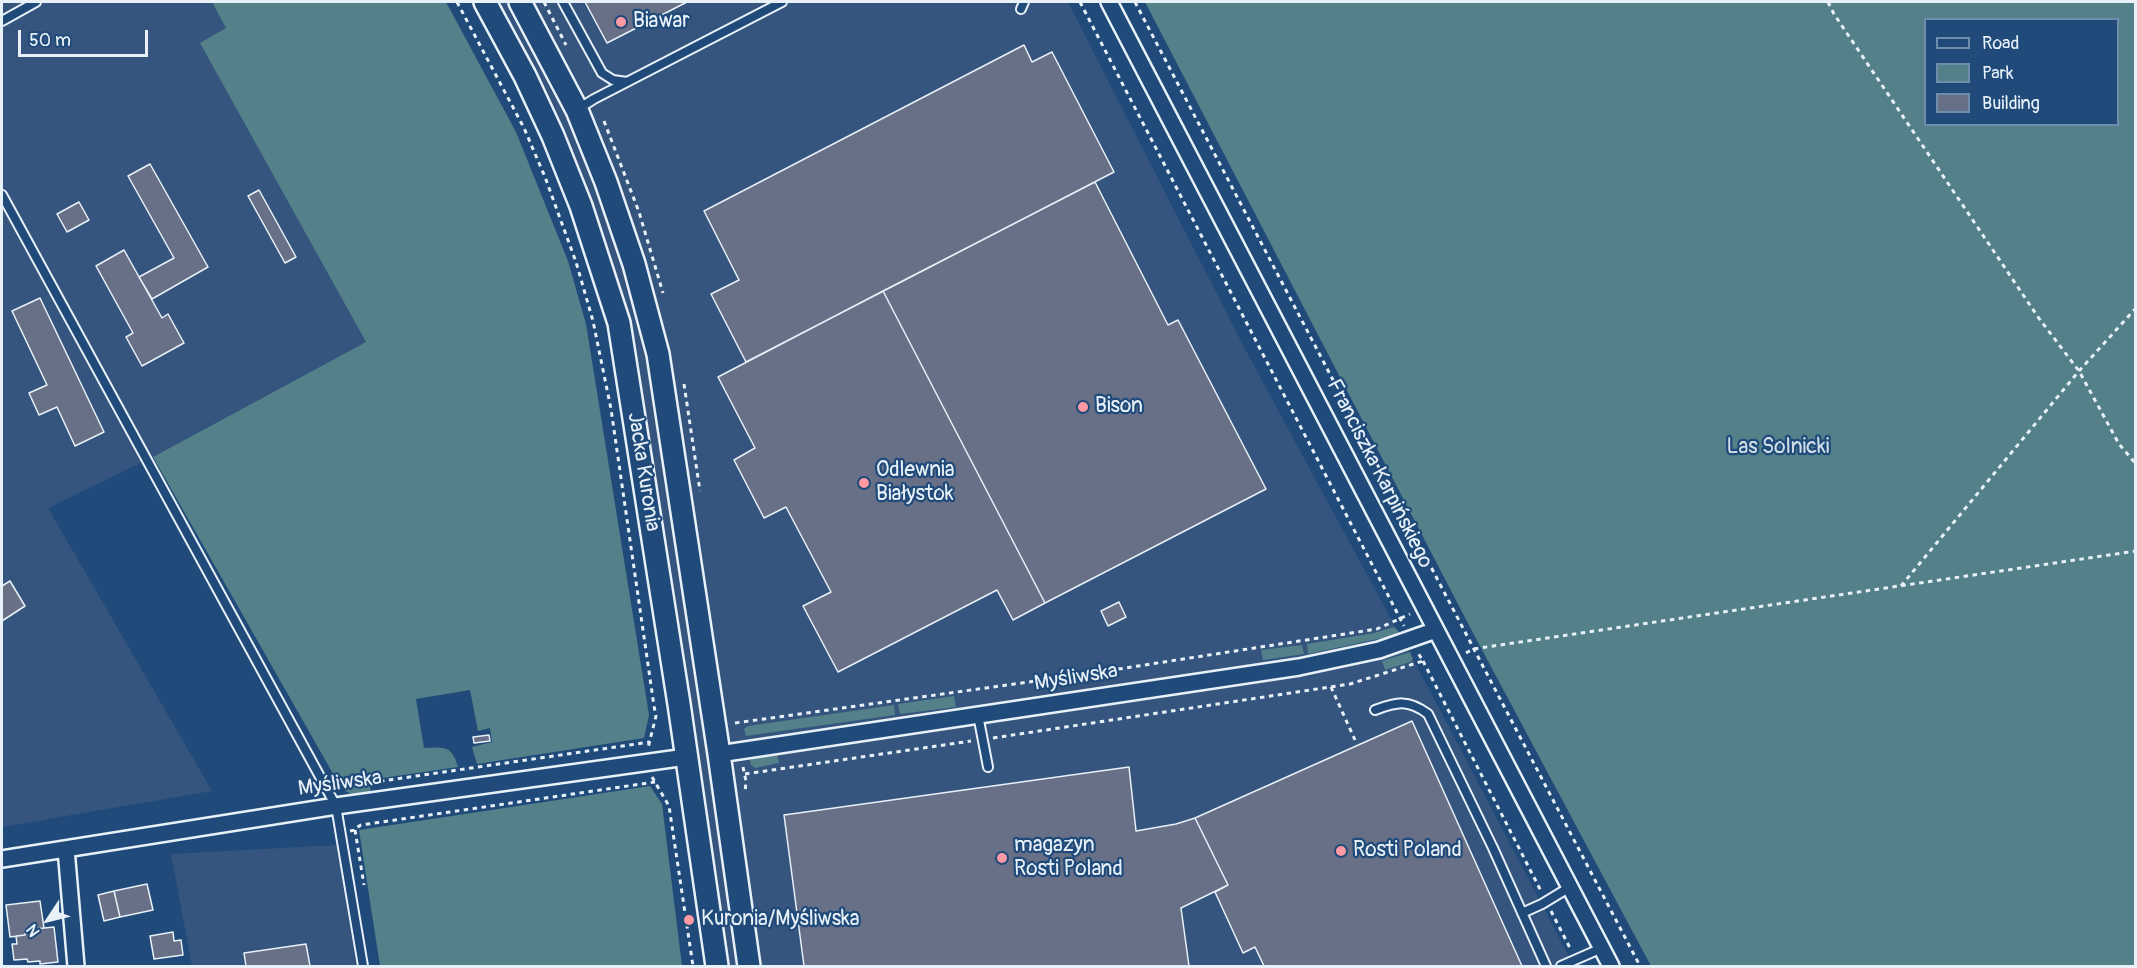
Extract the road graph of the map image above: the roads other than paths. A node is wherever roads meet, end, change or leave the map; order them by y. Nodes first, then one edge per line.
1 (36, 2) edge
2 (485, 2) edge
3 (520, 2) edge
4 (563, 2) edge
5 (782, 2) edge
6 (1109, 2) edge
7 (2, 21) edge
8 (628, 82) junction
9 (577, 110) junction
10 (2, 195) edge
11 (1436, 630) junction
12 (1375, 710) dead end
13 (978, 714) junction
14 (719, 754) junction
15 (686, 757) junction
16 (988, 768) dead end
17 (336, 806) junction
18 (66, 849) junction
19 (2, 859) edge
20 (1570, 887) junction
21 (1522, 912) junction
22 (1602, 948) junction
23 (76, 966) edge
24 (363, 966) edge
25 (717, 966) edge
26 (749, 966) edge
27 (1546, 966) edge
28 (1561, 966) edge
29 (1611, 966) edge

1 - 7 lane
2 - 15 main road, Jacka Kuronia
3 - 9 main road, Jacka Kuronia
4 - 8 lane
5 - 8 lane
6 - 11 street, Franciszka Karpińskiego
8 - 9 lane
9 - 14 main road, Jacka Kuronia
10 - 17 lane
11 - 13 street, Myśliwska
11 - 20 street, Franciszka Karpińskiego
12 - 21 lane
13 - 14 street, Myśliwska
13 - 16 lane
14 - 15 main road
14 - 26 main road, Jacka Kuronia
15 - 17 street, Myśliwska
15 - 25 main road, Jacka Kuronia
17 - 18 street, Myśliwska
17 - 24 lane
18 - 19 street, Myśliwska
18 - 23 street
20 - 21 lane
20 - 22 street, Franciszka Karpińskiego
21 - 27 lane
22 - 28 lane
22 - 29 street, Franciszka Karpińskiego

